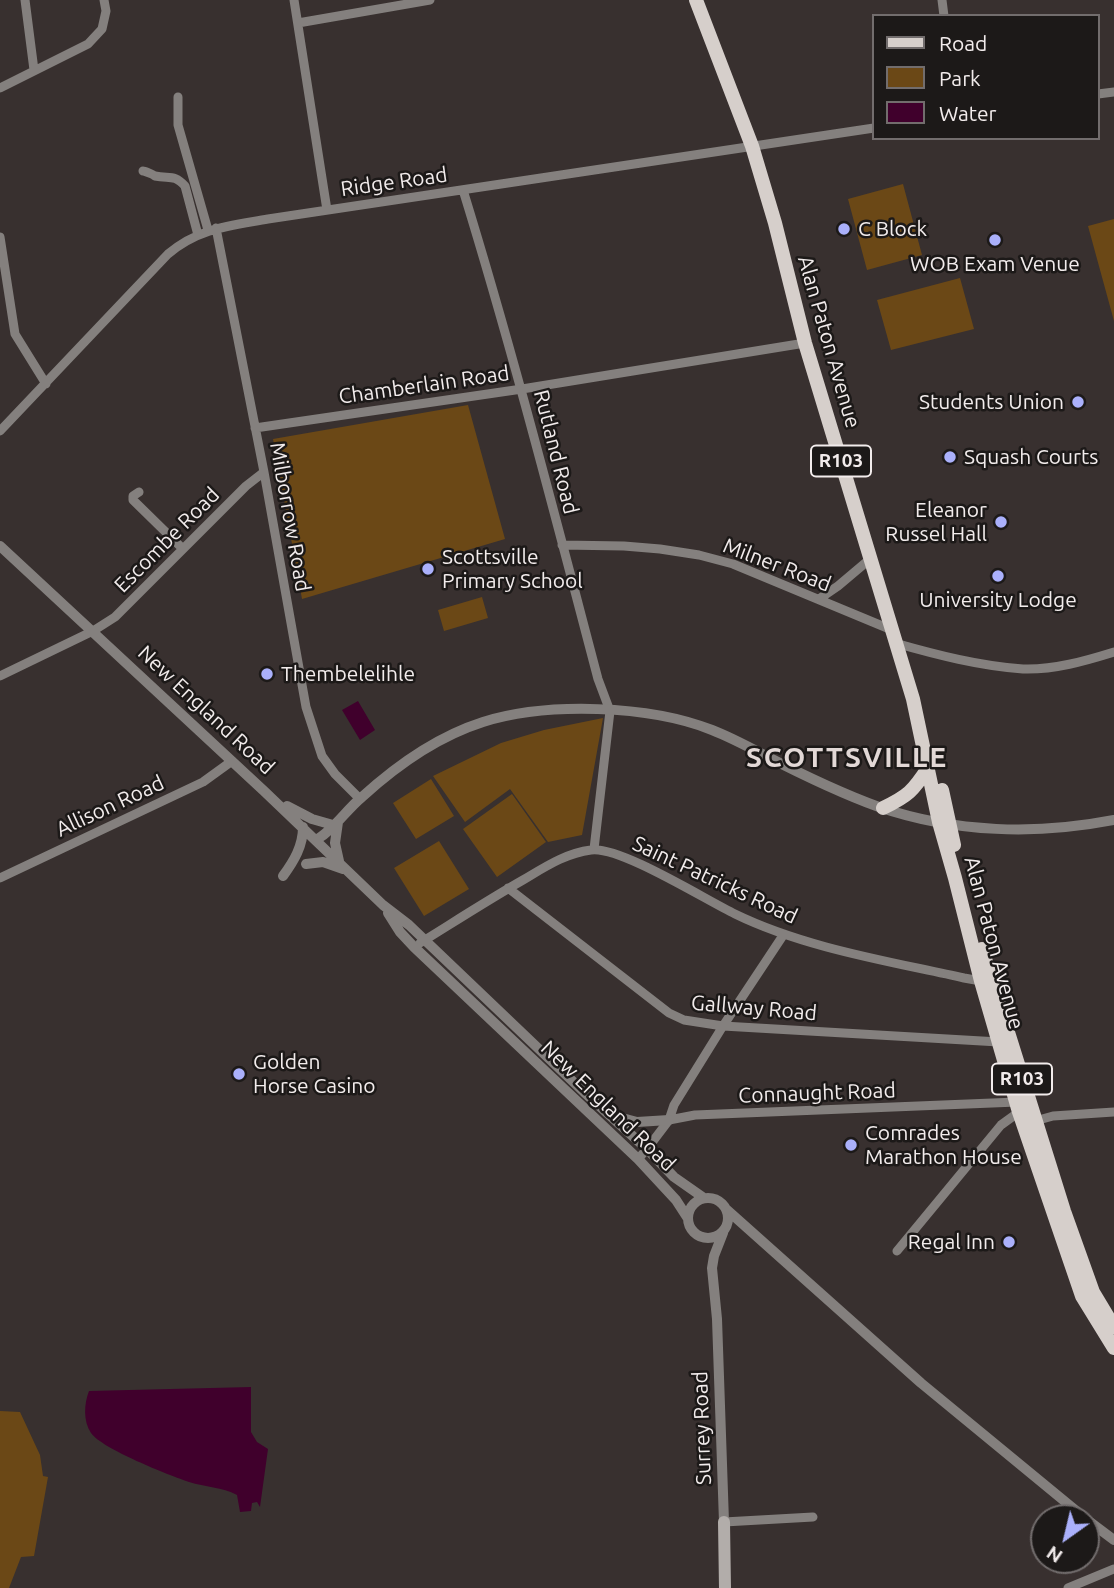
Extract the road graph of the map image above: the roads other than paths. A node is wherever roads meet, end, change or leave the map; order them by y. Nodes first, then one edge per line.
1 (25, 0) edge
2 (104, 0) edge
3 (294, 0) edge
4 (430, 0) edge
5 (696, 0) edge
6 (298, 23) junction
7 (34, 70) junction
8 (0, 88) edge
9 (178, 97) dead end
10 (872, 128) edge
11 (752, 146) junction
12 (143, 171) dead end
13 (463, 190) junction
14 (327, 210) junction
15 (207, 231) junction
16 (0, 237) edge
17 (805, 343) junction
18 (46, 384) junction
19 (522, 389) junction
20 (255, 428) junction
21 (0, 431) edge
22 (264, 472) junction
23 (139, 492) dead end
24 (562, 545) junction
25 (0, 546) edge
26 (183, 549) junction
27 (870, 559) junction
28 (819, 599) junction
29 (93, 631) junction
30 (894, 636) junction
31 (1114, 652) edge
32 (0, 676) edge
33 (913, 699) junction
34 (610, 711) junction
35 (232, 761) junction
36 (928, 768) junction
37 (264, 791) junction
38 (359, 798) junction
39 (883, 808) junction
40 (1114, 820) edge
41 (336, 822) junction
42 (944, 823) junction
43 (303, 828) junction
44 (321, 840) junction
45 (594, 849) junction
46 (339, 862) junction
47 (306, 864) dead end
48 (349, 872) junction
49 (282, 876) dead end
50 (0, 878) edge
51 (508, 888) junction
52 (383, 905) junction
53 (784, 934) junction
54 (425, 940) junction
55 (414, 947) junction
56 (981, 981) junction
57 (723, 1026) junction
58 (999, 1042) junction
59 (1018, 1107) junction
60 (1114, 1112) edge
61 (608, 1114) junction
62 (669, 1120) junction
63 (1035, 1121) junction
64 (647, 1149) junction
65 (638, 1159) junction
66 (704, 1198) junction
67 (726, 1209) junction
68 (687, 1217) junction
69 (724, 1231) junction
70 (701, 1237) junction
71 (769, 1247) junction
72 (897, 1251) dead end
73 (712, 1268) junction
74 (1114, 1327) edge
75 (1114, 1348) edge
76 (1067, 1504) edge
77 (813, 1517) dead end
78 (724, 1522) junction
79 (1114, 1569) edge
80 (724, 1588) edge
81 (1068, 1588) edge

1 - 7 street
2 - 7 street
3 - 6 street
4 - 6 street
5 - 11 main road, Alan Paton Avenue / R103
6 - 14 street
7 - 8 street
9 - 15 street
10 - 11 street, Ridge Road
11 - 13 street, Ridge Road
11 - 17 main road, Alan Paton Avenue / R103
12 - 15 street
13 - 14 street, Ridge Road
13 - 19 street, Rutland Road
14 - 15 street, Ridge Road
15 - 18 street, Ridge Road
15 - 20 street, Milborrow Road
16 - 18 street
17 - 19 street, Chamberlain Road
17 - 27 main road, Alan Paton Avenue / R103
18 - 21 street, Ridge Road
19 - 20 street, Chamberlain Road
19 - 24 street, Rutland Road
20 - 22 street, Milborrow Road
22 - 26 street, Escombe Road
22 - 38 street, Milborrow Road
23 - 26 street
24 - 28 street, Milner Road
24 - 34 street, Rutland Road
25 - 29 street, New England Road
26 - 29 street, Escombe Road
27 - 28 street
27 - 30 main road, Alan Paton Avenue / R103
28 - 30 street, Milner Road
29 - 32 street, Escombe Road
29 - 35 street, New England Road
30 - 31 street, Milner Road
30 - 33 main road, Alan Paton Avenue / R103
33 - 36 main road, Alan Paton Avenue / R103
33 - 42 main road, Alan Paton Avenue / R103
34 - 38 street
34 - 39 street
34 - 45 street, Rutland Road
35 - 37 street, New England Road
35 - 50 street, Allison Road
36 - 39 main road
36 - 42 main road, Alan Paton Avenue / R103
37 - 41 street
37 - 43 street, New England Road
38 - 41 street
39 - 42 street
40 - 42 street
41 - 44 street
41 - 46 street
42 - 56 main road, Alan Paton Avenue / R103
42 - 63 main road, Alan Paton Avenue / R103
43 - 44 street, New England Road
43 - 49 street
44 - 46 street, New England Road
45 - 51 street
45 - 53 street, Saint Patricks Road
46 - 48 street, New England Road
47 - 48 street
48 - 52 street, New England Road
51 - 54 street
51 - 57 street, Gallway Road
52 - 54 street, New England Road
52 - 55 street, New England Road
53 - 56 street, Saint Patricks Road
53 - 57 street
54 - 55 street
54 - 61 street, New England Road
55 - 65 street, New England Road
56 - 58 main road, Alan Paton Avenue / R103
57 - 58 street, Gallway Road
57 - 62 street
58 - 59 main road, Alan Paton Avenue / R103
59 - 62 street, Connaught Road
59 - 72 street
59 - 75 main road, Alan Paton Avenue / R103
60 - 63 street
61 - 62 street
61 - 64 street, New England Road
62 - 64 street
63 - 74 main road, Alan Paton Avenue / R103
64 - 65 street
64 - 66 street, New England Road
65 - 68 street, New England Road
66 - 67 street
66 - 68 street
67 - 69 street
67 - 71 street
68 - 70 street
69 - 70 street
69 - 71 street
69 - 73 street, Surrey Road
70 - 73 street, Surrey Road
71 - 76 street
73 - 78 street, Surrey Road
77 - 78 street
78 - 80 main road, Surrey Road
79 - 81 street

